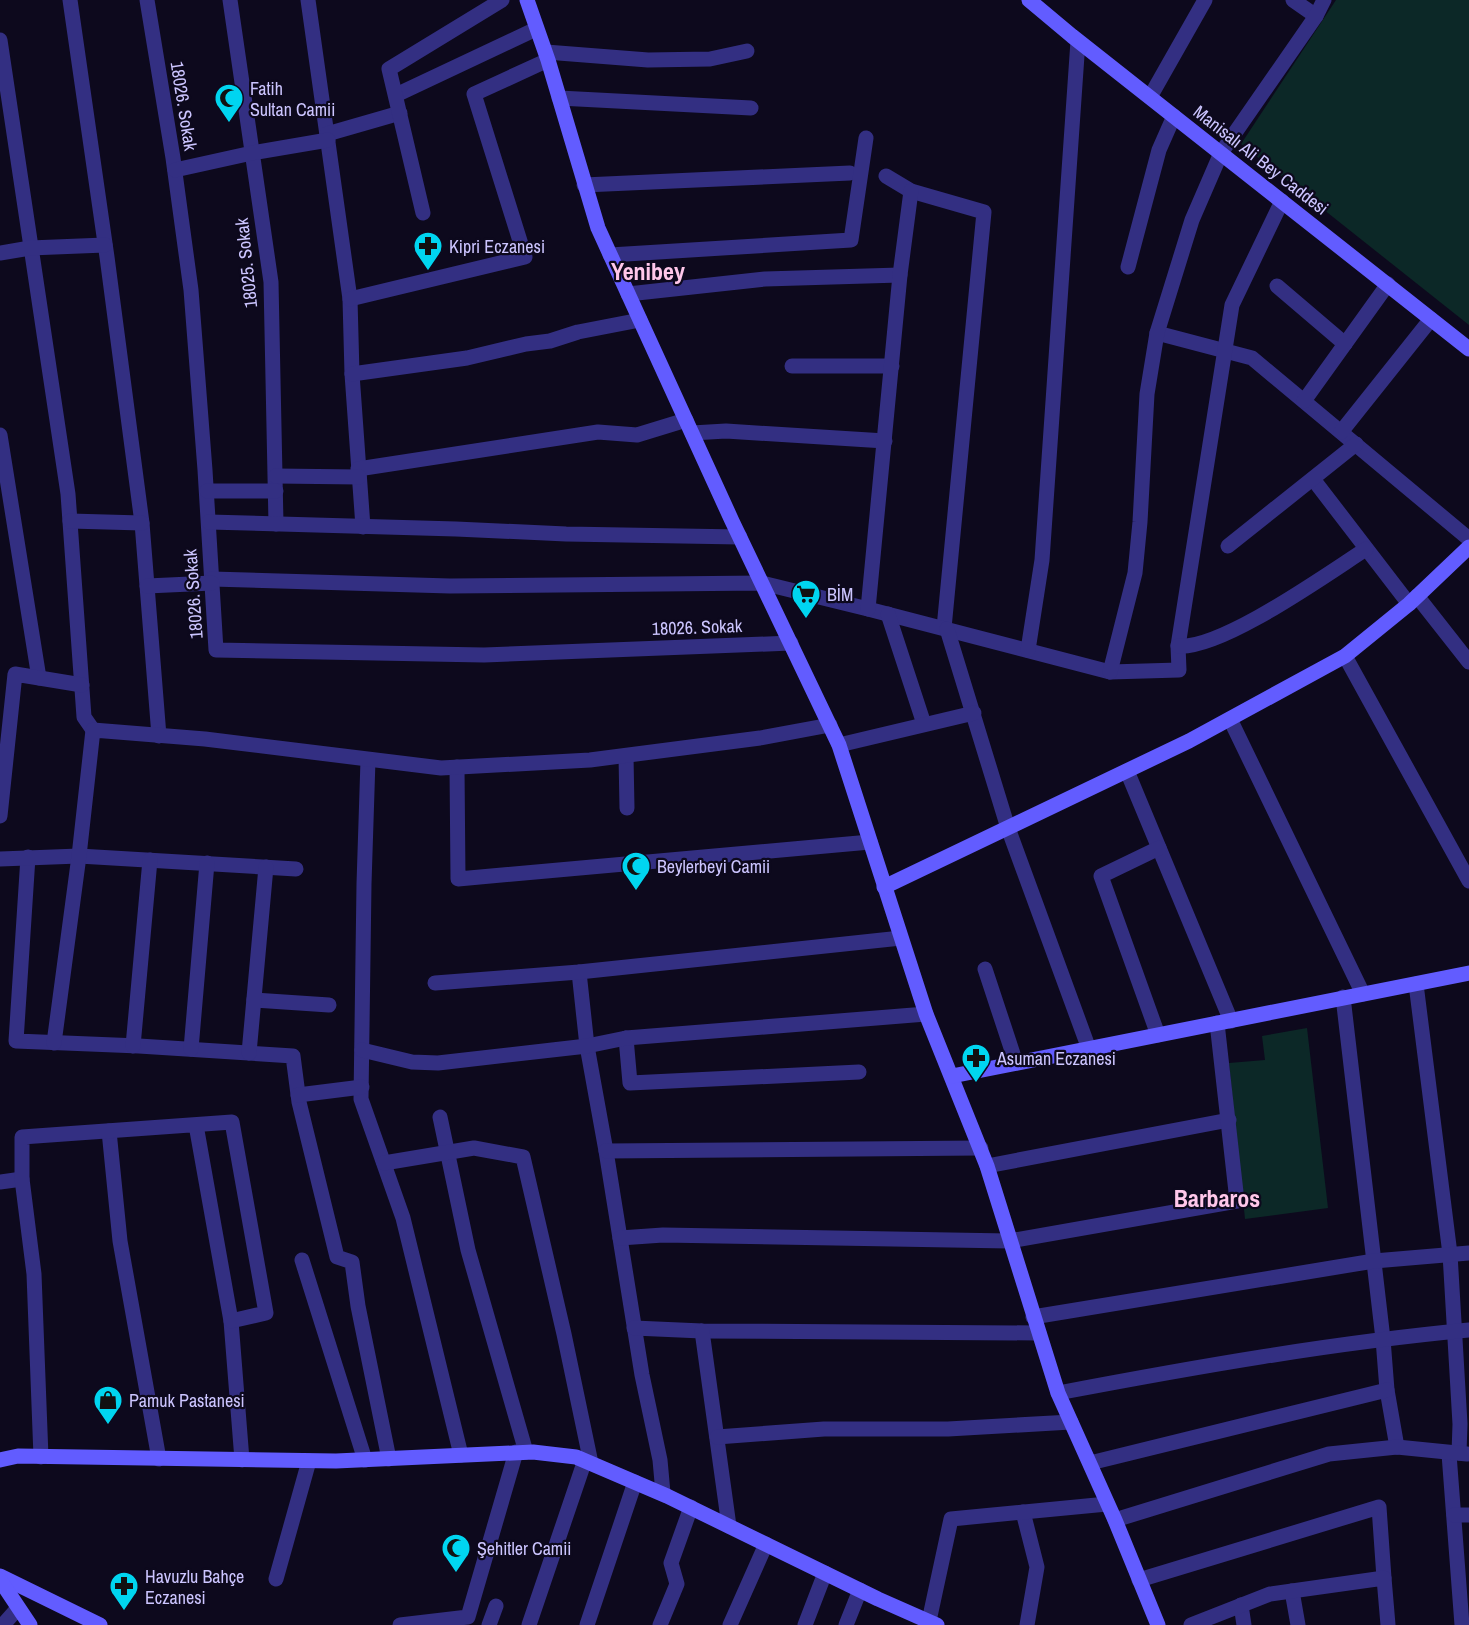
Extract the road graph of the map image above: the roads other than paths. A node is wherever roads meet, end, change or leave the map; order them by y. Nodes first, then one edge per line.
1 (70, 0) edge
2 (147, 0) edge
3 (230, 0) edge
4 (308, 0) edge
5 (502, 0) edge
6 (527, 0) edge
7 (1029, 0) edge
8 (1204, 0) edge
9 (1293, 0) edge
10 (1324, 0) edge
11 (1316, 16) junction
12 (536, 30) junction
13 (0, 40) edge
14 (1078, 41) junction
15 (747, 51) dead end
16 (547, 56) junction
17 (396, 95) junction
18 (1150, 97) junction
19 (559, 98) junction
20 (751, 108) dead end
21 (400, 113) junction
22 (1174, 116) junction
23 (328, 137) junction
24 (866, 138) dead end
25 (252, 153) junction
26 (1221, 153) junction
27 (175, 170) junction
28 (850, 174) dead end
29 (886, 176) dead end
30 (584, 185) junction
31 (911, 191) junction
32 (1282, 201) junction
33 (423, 213) dead end
34 (105, 245) junction
35 (30, 248) junction
36 (0, 253) edge
37 (610, 255) junction
38 (1128, 267) dead end
39 (900, 275) junction
40 (1388, 284) junction
41 (1277, 286) dead end
42 (628, 294) junction
43 (350, 299) junction
44 (1431, 319) junction
45 (640, 320) junction
46 (1157, 333) junction
47 (1345, 344) junction
48 (1469, 349) edge
49 (1224, 351) junction
50 (792, 366) dead end
51 (892, 366) junction
52 (352, 374) junction
53 (1304, 401) junction
54 (689, 427) junction
55 (1341, 432) junction
56 (0, 435) edge
57 (885, 441) junction
58 (1356, 444) junction
59 (358, 473) junction
60 (1313, 478) junction
61 (276, 484) junction
62 (207, 491) junction
63 (70, 521) junction
64 (208, 522) junction
65 (142, 523) junction
66 (276, 525) junction
67 (363, 527) junction
68 (740, 537) junction
69 (1469, 539) edge
70 (1228, 546) dead end
71 (1469, 547) edge
72 (1366, 549) junction
73 (212, 581) junction
74 (762, 583) junction
75 (147, 586) junction
76 (1413, 600) junction
77 (868, 609) junction
78 (888, 614) junction
79 (946, 629) junction
80 (790, 643) junction
81 (1178, 646) junction
82 (1028, 650) junction
83 (1345, 656) junction
84 (1469, 662) edge
85 (1110, 672) junction
86 (39, 678) junction
87 (82, 686) junction
88 (974, 713) junction
89 (1230, 719) junction
90 (924, 724) junction
91 (830, 725) junction
92 (93, 730) junction
93 (159, 736) junction
94 (839, 745) junction
95 (626, 756) junction
96 (368, 760) junction
97 (457, 767) junction
98 (1127, 771) junction
99 (627, 808) dead end
100 (0, 816) edge
101 (1008, 828) junction
102 (870, 842) junction
103 (1159, 848) junction
104 (79, 856) junction
105 (28, 857) junction
106 (0, 859) edge
107 (150, 860) junction
108 (207, 863) junction
109 (266, 867) junction
110 (296, 868) dead end
111 (1469, 881) edge
112 (884, 887) junction
113 (901, 938) junction
114 (985, 969) dead end
115 (579, 972) junction
116 (1469, 974) edge
117 (435, 983) dead end
118 (1416, 984) junction
119 (1363, 994) junction
120 (1343, 997) junction
121 (254, 1000) junction
122 (329, 1005) dead end
123 (926, 1014) junction
124 (1224, 1022) junction
125 (1158, 1035) junction
126 (626, 1038) junction
127 (54, 1042) junction
128 (133, 1046) junction
129 (586, 1046) junction
130 (1089, 1048) junction
131 (191, 1049) junction
132 (362, 1050) junction
133 (249, 1053) junction
134 (1016, 1062) junction
135 (859, 1072) dead end
136 (952, 1076) junction
137 (362, 1087) junction
138 (298, 1095) junction
139 (440, 1118) dead end
140 (1229, 1120) junction
141 (196, 1125) junction
142 (109, 1131) junction
143 (981, 1148) junction
144 (606, 1151) junction
145 (447, 1153) junction
146 (384, 1163) junction
147 (987, 1166) junction
148 (22, 1179) junction
149 (0, 1182) edge
150 (620, 1238) junction
151 (1009, 1240) junction
152 (1469, 1253) edge
153 (1450, 1254) junction
154 (302, 1260) dead end
155 (1374, 1261) junction
156 (1034, 1317) junction
157 (231, 1321) junction
158 (634, 1328) junction
159 (702, 1331) junction
160 (1462, 1331) edge
161 (1039, 1333) junction
162 (1383, 1339) junction
163 (1387, 1390) junction
164 (1058, 1393) junction
165 (1071, 1422) junction
166 (1465, 1424) edge
167 (717, 1437) junction
168 (1397, 1447) junction
169 (521, 1452) junction
170 (1459, 1454) edge
171 (461, 1455) junction
172 (41, 1457) junction
173 (159, 1459) junction
174 (389, 1459) junction
175 (0, 1460) edge
176 (242, 1460) junction
177 (365, 1460) junction
178 (309, 1461) junction
179 (588, 1462) junction
180 (1090, 1463) junction
181 (635, 1482) junction
182 (663, 1493) junction
183 (1107, 1504) junction
184 (691, 1507) junction
185 (1023, 1512) junction
186 (1461, 1515) edge
187 (1115, 1520) junction
188 (729, 1526) junction
189 (766, 1544) junction
190 (825, 1573) junction
191 (0, 1578) edge
192 (1384, 1578) junction
193 (276, 1579) dead end
194 (1139, 1580) junction
195 (860, 1590) junction
196 (1292, 1591) junction
197 (1241, 1605) junction
198 (496, 1606) dead end
199 (18, 1608) junction
200 (924, 1622) edge
201 (3, 1625) edge
202 (30, 1625) edge
203 (100, 1625) edge
204 (400, 1625) edge
205 (489, 1625) edge
206 (529, 1625) edge
207 (587, 1625) edge
208 (660, 1625) edge
209 (730, 1625) edge
210 (805, 1625) edge
211 (846, 1625) edge
212 (1027, 1625) edge
213 (1158, 1625) edge
214 (1191, 1625) edge
215 (1244, 1625) edge
216 (1298, 1625) edge
217 (1388, 1625) edge
218 (1462, 1625) edge

1 - 34 street
2 - 27 street, 18026. Sokak
3 - 25 street, 18025. Sokak
4 - 23 street
5 - 17 street
6 - 12 main road
7 - 14 main road, Manisalı Ali Bey Caddesi
8 - 18 street
9 - 11 street
10 - 11 street
11 - 26 street
12 - 16 main road
12 - 17 street
13 - 35 street
14 - 18 main road, Manisalı Ali Bey Caddesi
14 - 82 street
15 - 16 street
16 - 19 main road
16 - 43 street
17 - 21 street
18 - 22 main road, Manisalı Ali Bey Caddesi
19 - 20 street
19 - 30 main road
21 - 23 street
21 - 33 street
22 - 26 main road, Manisalı Ali Bey Caddesi
22 - 38 street
23 - 25 street
23 - 43 street
24 - 37 street
25 - 27 street
25 - 61 street, 18025. Sokak
26 - 32 main road, Manisalı Ali Bey Caddesi
26 - 46 street
27 - 62 street, 18026. Sokak
28 - 30 street
29 - 31 street
30 - 37 main road
31 - 39 street
31 - 79 street
32 - 40 main road, Manisalı Ali Bey Caddesi
32 - 49 street
34 - 35 street
34 - 65 street
35 - 36 street
35 - 63 street
37 - 42 main road
39 - 42 street
39 - 51 street
40 - 44 main road, Manisalı Ali Bey Caddesi
40 - 47 street
41 - 47 street
42 - 45 main road
43 - 52 street
44 - 48 main road, Manisalı Ali Bey Caddesi
44 - 55 street
45 - 52 street
45 - 54 main road
46 - 49 street
46 - 85 street
47 - 53 street
49 - 53 street
49 - 81 street
50 - 51 street
51 - 57 street
52 - 59 street
53 - 55 street
54 - 57 street
54 - 59 street
54 - 68 main road
55 - 58 street
56 - 86 street
57 - 77 street
58 - 60 street
58 - 69 street
59 - 61 street
59 - 67 street
60 - 70 street
60 - 72 street
61 - 62 street
61 - 66 street, 18025. Sokak
62 - 64 street, 18026. Sokak
63 - 65 street
63 - 87 street
64 - 66 street
64 - 73 street, 18026. Sokak
65 - 75 street
66 - 67 street
67 - 68 street
68 - 74 main road
71 - 76 main road
72 - 76 street
72 - 81 street
73 - 74 street
73 - 75 street
73 - 80 street, 18026. Sokak
74 - 77 street
74 - 80 main road
75 - 93 street
76 - 83 main road
76 - 84 street
77 - 78 street
78 - 79 street
78 - 90 street
79 - 82 street
79 - 88 street
80 - 91 main road
81 - 85 street
82 - 85 street
83 - 89 main road
83 - 111 street
86 - 87 street
86 - 100 street
87 - 92 street
88 - 90 street
88 - 101 street
89 - 98 main road
89 - 119 street
90 - 94 street
91 - 94 main road
91 - 95 street
92 - 93 street
92 - 104 street
93 - 96 street
94 - 102 main road
95 - 97 street
95 - 99 street
96 - 97 street
96 - 132 street
97 - 102 street
98 - 101 main road
98 - 103 street
101 - 112 main road
101 - 130 street
102 - 112 main road
103 - 124 street
103 - 125 street
104 - 105 street
104 - 107 street
104 - 127 street
105 - 106 street
105 - 127 street
107 - 108 street
107 - 128 street
108 - 109 street
108 - 131 street
109 - 110 street
109 - 121 street
112 - 113 main road
113 - 115 street
113 - 123 main road
114 - 134 street
115 - 117 street
115 - 129 street
116 - 118 main road
118 - 119 main road
118 - 153 street
119 - 120 main road
120 - 124 main road
120 - 155 street
121 - 122 street
121 - 133 street
123 - 126 street
123 - 136 main road
124 - 125 main road
124 - 140 street
125 - 130 main road
126 - 129 street
126 - 135 street
127 - 128 street
128 - 131 street
129 - 132 street
129 - 144 street
130 - 134 main road
131 - 133 street
132 - 137 street
133 - 138 street
134 - 136 main road
136 - 143 main road
137 - 138 street
137 - 146 street
138 - 174 street
139 - 145 street
140 - 147 street
140 - 151 street
141 - 142 street
141 - 157 street
141 - 157 street
142 - 148 street
142 - 173 street
143 - 144 street
143 - 147 main road
144 - 150 street
145 - 146 street
145 - 169 street
145 - 179 street
146 - 171 street
147 - 151 main road
148 - 149 street
148 - 172 street
150 - 151 street
150 - 158 street
151 - 156 main road
152 - 153 street
153 - 155 street
153 - 160 street
154 - 177 street
155 - 156 street
155 - 162 street
156 - 161 main road
157 - 176 street
158 - 159 street
158 - 182 street
159 - 161 street
159 - 167 street
160 - 162 street
160 - 166 street
161 - 164 main road
162 - 163 street
162 - 164 street
163 - 168 street
163 - 180 street
164 - 165 main road
165 - 167 street
165 - 180 main road
166 - 170 street
167 - 188 street
168 - 170 street
168 - 187 street
169 - 171 main road
169 - 179 main road
169 - 204 street
170 - 186 street
171 - 174 main road
172 - 173 main road
172 - 175 main road
173 - 176 main road
174 - 177 main road
176 - 178 main road
177 - 178 main road
178 - 193 street
179 - 181 main road
179 - 206 street
180 - 183 main road
181 - 182 main road
181 - 207 street
182 - 184 main road
183 - 185 street
183 - 187 main road
184 - 188 main road
184 - 208 street
185 - 200 street
185 - 212 street
186 - 218 street
187 - 194 main road
188 - 189 main road
189 - 190 main road
189 - 209 street
190 - 195 main road
190 - 210 street
191 - 199 main road
191 - 203 main road
192 - 194 street
192 - 196 street
192 - 217 street
194 - 213 main road
195 - 200 main road
195 - 211 street
196 - 197 street
196 - 216 street
197 - 214 street
197 - 215 street
198 - 205 street
199 - 201 street
199 - 202 main road

